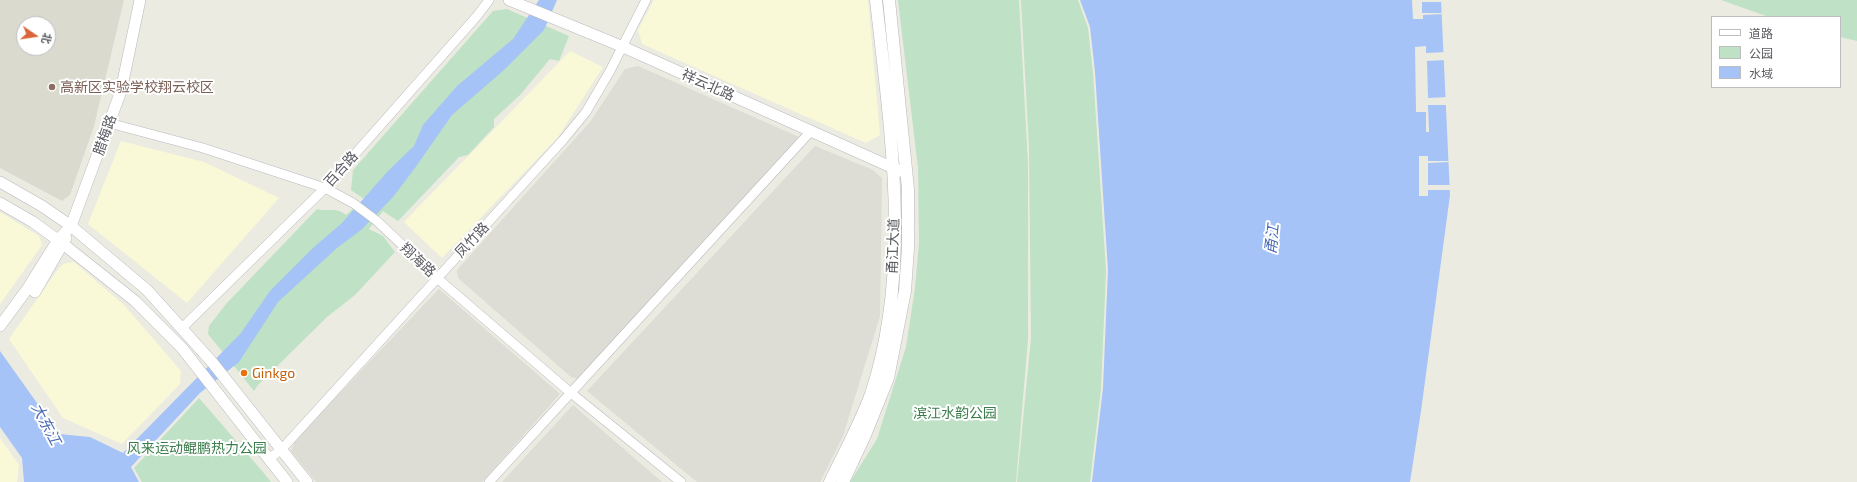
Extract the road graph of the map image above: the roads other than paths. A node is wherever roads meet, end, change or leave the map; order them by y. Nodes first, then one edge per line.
1 (140, 0) edge
2 (489, 0) edge
3 (509, 0) edge
4 (646, 0) edge
5 (876, 0) edge
6 (889, 0) edge
7 (621, 46) junction
8 (109, 123) junction
9 (811, 131) junction
10 (893, 167) junction
11 (906, 173) junction
12 (0, 182) edge
13 (325, 188) junction
14 (0, 203) edge
15 (71, 226) junction
16 (61, 242) junction
17 (437, 278) junction
18 (182, 328) junction
19 (1, 332) edge
20 (572, 393) junction
21 (281, 450) junction
22 (268, 459) junction
23 (286, 482) edge
24 (307, 482) edge
25 (490, 482) edge
26 (681, 482) edge
27 (830, 482) edge
28 (843, 482) edge

1 - 8 street, 腊梅路
2 - 13 street, 百合路
3 - 7 street, 祥云北路
4 - 7 street, 凤竹路
5 - 10 main road, 甬江大道
6 - 11 main road, 甬江大道
7 - 9 street, 祥云北路
7 - 17 street, 凤竹路
8 - 13 street, 翔海路
8 - 15 street, 腊梅路
9 - 10 street, 祥云北路
9 - 20 street
10 - 11 street, 祥云北路
10 - 27 main road, 甬江大道
11 - 28 main road, 甬江大道
12 - 15 street
13 - 17 street, 翔海路
13 - 18 street, 百合路
14 - 16 street
15 - 16 street, 腊梅路
15 - 18 street
16 - 19 street, 腊梅路
16 - 22 street
17 - 20 street, 翔海路
17 - 21 street, 凤竹路
18 - 21 street
20 - 25 street
20 - 26 street, 翔海路
21 - 22 street, 凤竹路
21 - 24 street
22 - 23 street

